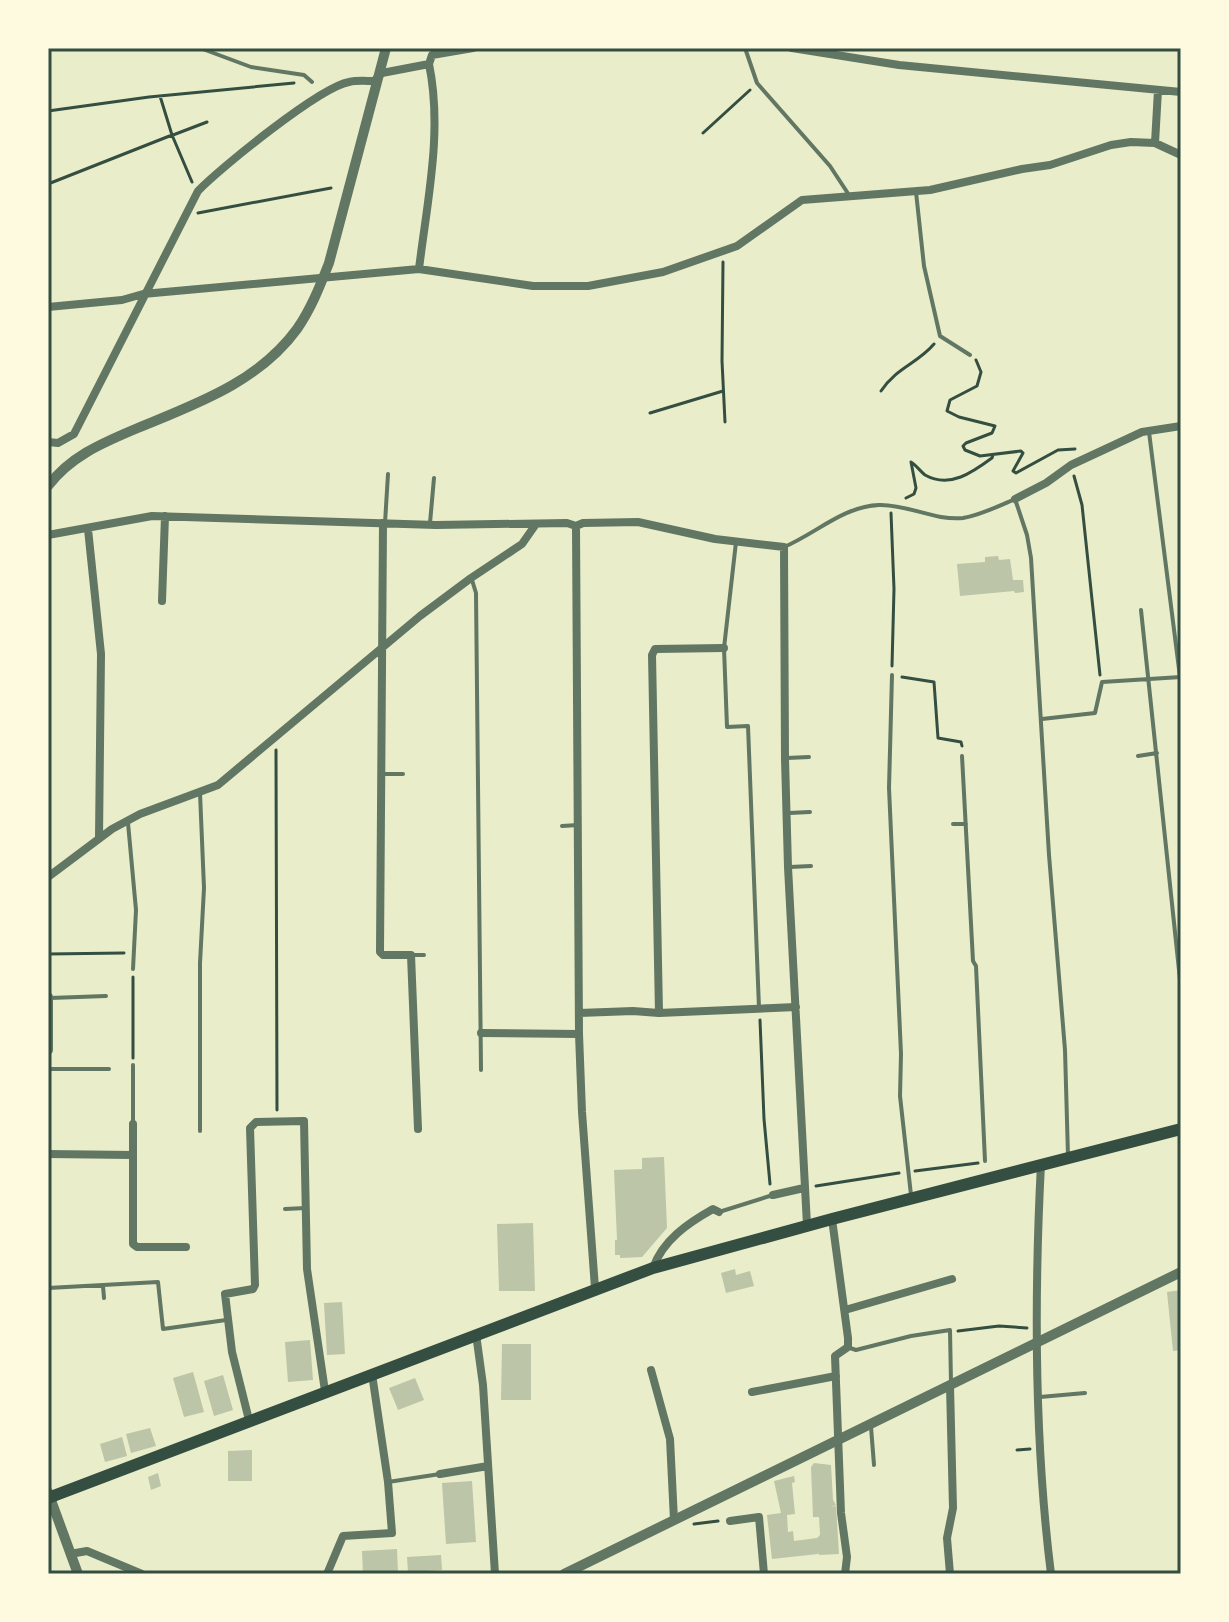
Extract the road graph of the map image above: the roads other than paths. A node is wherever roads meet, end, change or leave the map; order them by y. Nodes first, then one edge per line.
1 (200, 48) edge
2 (386, 48) edge
3 (473, 48) edge
4 (745, 48) edge
5 (792, 48) edge
6 (429, 64) junction
7 (382, 73) junction
8 (312, 82) road end
9 (1158, 90) junction
10 (1181, 92) edge
11 (1155, 143) junction
12 (1181, 155) edge
13 (916, 192) junction
14 (850, 198) junction
15 (419, 269) junction
16 (143, 294) junction
17 (48, 307) edge
18 (970, 355) road end
19 (1181, 426) edge
20 (1149, 430) junction
21 (48, 442) edge
22 (434, 478) dead end
23 (395, 479) dead end
24 (49, 485) edge
25 (1015, 499) junction
26 (165, 516) junction
27 (384, 523) junction
28 (430, 523) junction
29 (536, 524) junction
30 (576, 526) junction
31 (88, 529) junction
32 (48, 535) edge
33 (736, 542) junction
34 (784, 547) junction
35 (471, 578) junction
36 (162, 589) junction
37 (172, 590) dead end
38 (162, 601) dead end
39 (1141, 610) dead end
40 (1173, 617) junction
41 (1181, 617) edge
42 (724, 648) junction
43 (380, 649) junction
44 (892, 675) road end
45 (1180, 677) edge
46 (1150, 681) junction
47 (1042, 719) junction
48 (1157, 753) junction
49 (962, 756) road end
50 (1138, 756) dead end
51 (809, 757) dead end
52 (785, 759) junction
53 (382, 774) junction
54 (403, 774) dead end
55 (200, 793) junction
56 (810, 812) dead end
57 (786, 814) junction
58 (128, 821) junction
59 (953, 824) dead end
60 (966, 824) junction
61 (578, 825) junction
62 (562, 826) dead end
63 (99, 838) junction
64 (811, 866) dead end
65 (788, 867) junction
66 (48, 877) edge
67 (411, 955) junction
68 (424, 955) dead end
69 (133, 969) road end
70 (1181, 989) edge
71 (106, 996) dead end
72 (48, 997) edge
73 (796, 1007) junction
74 (759, 1009) junction
75 (579, 1013) junction
76 (659, 1013) junction
77 (481, 1033) junction
78 (579, 1034) junction
79 (424, 1038) dead end
80 (414, 1039) junction
81 (48, 1050) edge
82 (133, 1065) road end
83 (100, 1068) junction
84 (48, 1069) edge
85 (109, 1069) dead end
86 (481, 1070) dead end
87 (100, 1079) dead end
88 (407, 1116) dead end
89 (417, 1116) junction
90 (133, 1124) joint
91 (418, 1129) dead end
92 (1181, 1129) edge
93 (200, 1131) dead end
94 (48, 1154) edge
95 (132, 1155) junction
96 (1068, 1158) junction
97 (985, 1161) road end
98 (1041, 1164) junction
99 (804, 1188) junction
100 (773, 1195) joint
101 (911, 1199) junction
102 (306, 1208) junction
103 (285, 1209) dead end
104 (719, 1212) joint
105 (832, 1219) junction
106 (807, 1225) junction
107 (171, 1236) dead end
108 (171, 1247) junction
109 (186, 1247) dead end
110 (653, 1268) junction
111 (1181, 1272) edge
112 (952, 1279) dead end
113 (103, 1286) junction
114 (48, 1288) edge
115 (595, 1288) junction
116 (104, 1298) dead end
117 (845, 1310) junction
118 (228, 1320) junction
119 (163, 1329) junction
120 (476, 1334) junction
121 (163, 1339) dead end
122 (1037, 1342) junction
123 (848, 1347) junction
124 (651, 1370) dead end
125 (372, 1374) junction
126 (836, 1376) junction
127 (950, 1386) junction
128 (764, 1390) junction
129 (325, 1391) junction
130 (752, 1392) dead end
131 (1085, 1393) dead end
132 (1038, 1397) junction
133 (766, 1402) dead end
134 (249, 1420) junction
135 (871, 1424) junction
136 (838, 1440) junction
137 (874, 1465) dead end
138 (488, 1466) junction
139 (440, 1474) joint
140 (388, 1482) junction
141 (48, 1495) edge
142 (676, 1518) junction
143 (730, 1521) road end
144 (70, 1554) junction
145 (78, 1574) edge
146 (142, 1574) edge
147 (327, 1574) edge
148 (495, 1574) edge
149 (564, 1574) edge
150 (764, 1574) edge
151 (845, 1574) edge
152 (950, 1574) edge
153 (1051, 1574) edge

1 - 8 lane
2 - 7 street
3 - 6 street
4 - 14 lane
5 - 9 street
6 - 7 street
6 - 15 street
7 - 16 street
7 - 24 street
9 - 10 street
9 - 11 street
11 - 12 street
11 - 13 street
13 - 14 street
13 - 18 lane
14 - 15 street
15 - 16 street
16 - 17 street
16 - 21 street
19 - 20 street
20 - 25 street
20 - 40 lane
22 - 28 lane
23 - 27 lane
25 - 34 lane
25 - 47 lane
26 - 27 street
26 - 31 street
26 - 36 street
27 - 28 street
27 - 43 street
28 - 29 street
29 - 30 street
29 - 35 street
30 - 33 street
30 - 61 street
31 - 32 street
31 - 63 street
33 - 34 street
33 - 42 lane
34 - 52 street
35 - 43 street
35 - 77 lane
36 - 37 street
36 - 38 street
39 - 46 lane
40 - 41 lane
40 - 45 lane
42 - 74 lane
42 - 76 street
43 - 53 street
43 - 55 street
44 - 101 lane
45 - 46 lane
46 - 47 lane
46 - 48 lane
47 - 96 lane
48 - 50 lane
48 - 70 lane
49 - 60 lane
51 - 52 lane
52 - 57 street
53 - 54 lane
53 - 67 street
55 - 58 street
55 - 93 lane
56 - 57 lane
57 - 65 street
58 - 63 street
58 - 69 lane
59 - 60 lane
60 - 97 lane
61 - 62 lane
61 - 75 street
63 - 66 street
64 - 65 lane
65 - 73 street
67 - 68 lane
67 - 80 street
71 - 72 lane
72 - 81 street
73 - 74 street
73 - 99 street
74 - 76 street
75 - 76 street
75 - 78 street
77 - 78 street
77 - 86 lane
78 - 115 street
79 - 80 lane
80 - 89 street
82 - 90 lane
83 - 84 lane
83 - 85 lane
83 - 87 lane
88 - 89 lane
89 - 91 street
90 - 95 street
92 - 96 main road
94 - 95 street
95 - 108 street
96 - 98 main road
98 - 101 main road
98 - 122 street
99 - 100 street
99 - 106 street
100 - 104 lane
101 - 105 main road
102 - 103 lane
102 - 118 street
102 - 129 street
104 - 110 street
105 - 106 main road
105 - 117 street
106 - 110 main road
107 - 108 lane
108 - 109 street
110 - 115 main road
111 - 122 street
112 - 117 street
113 - 114 lane
113 - 116 lane
113 - 119 lane
115 - 120 main road
117 - 123 street
118 - 119 lane
118 - 134 street
119 - 121 lane
120 - 125 main road
120 - 138 street
122 - 127 street
122 - 132 street
123 - 126 street
123 - 127 lane
124 - 142 street
125 - 129 main road
125 - 140 street
126 - 128 street
126 - 136 street
127 - 135 street
127 - 152 street
128 - 130 street
128 - 133 street
129 - 134 main road
131 - 132 lane
132 - 153 street
134 - 141 main road
135 - 136 street
135 - 137 lane
136 - 142 street
136 - 151 street
138 - 139 street
138 - 148 street
139 - 140 lane
140 - 147 street
141 - 144 street
142 - 149 street
143 - 150 street
144 - 145 street
144 - 146 street

